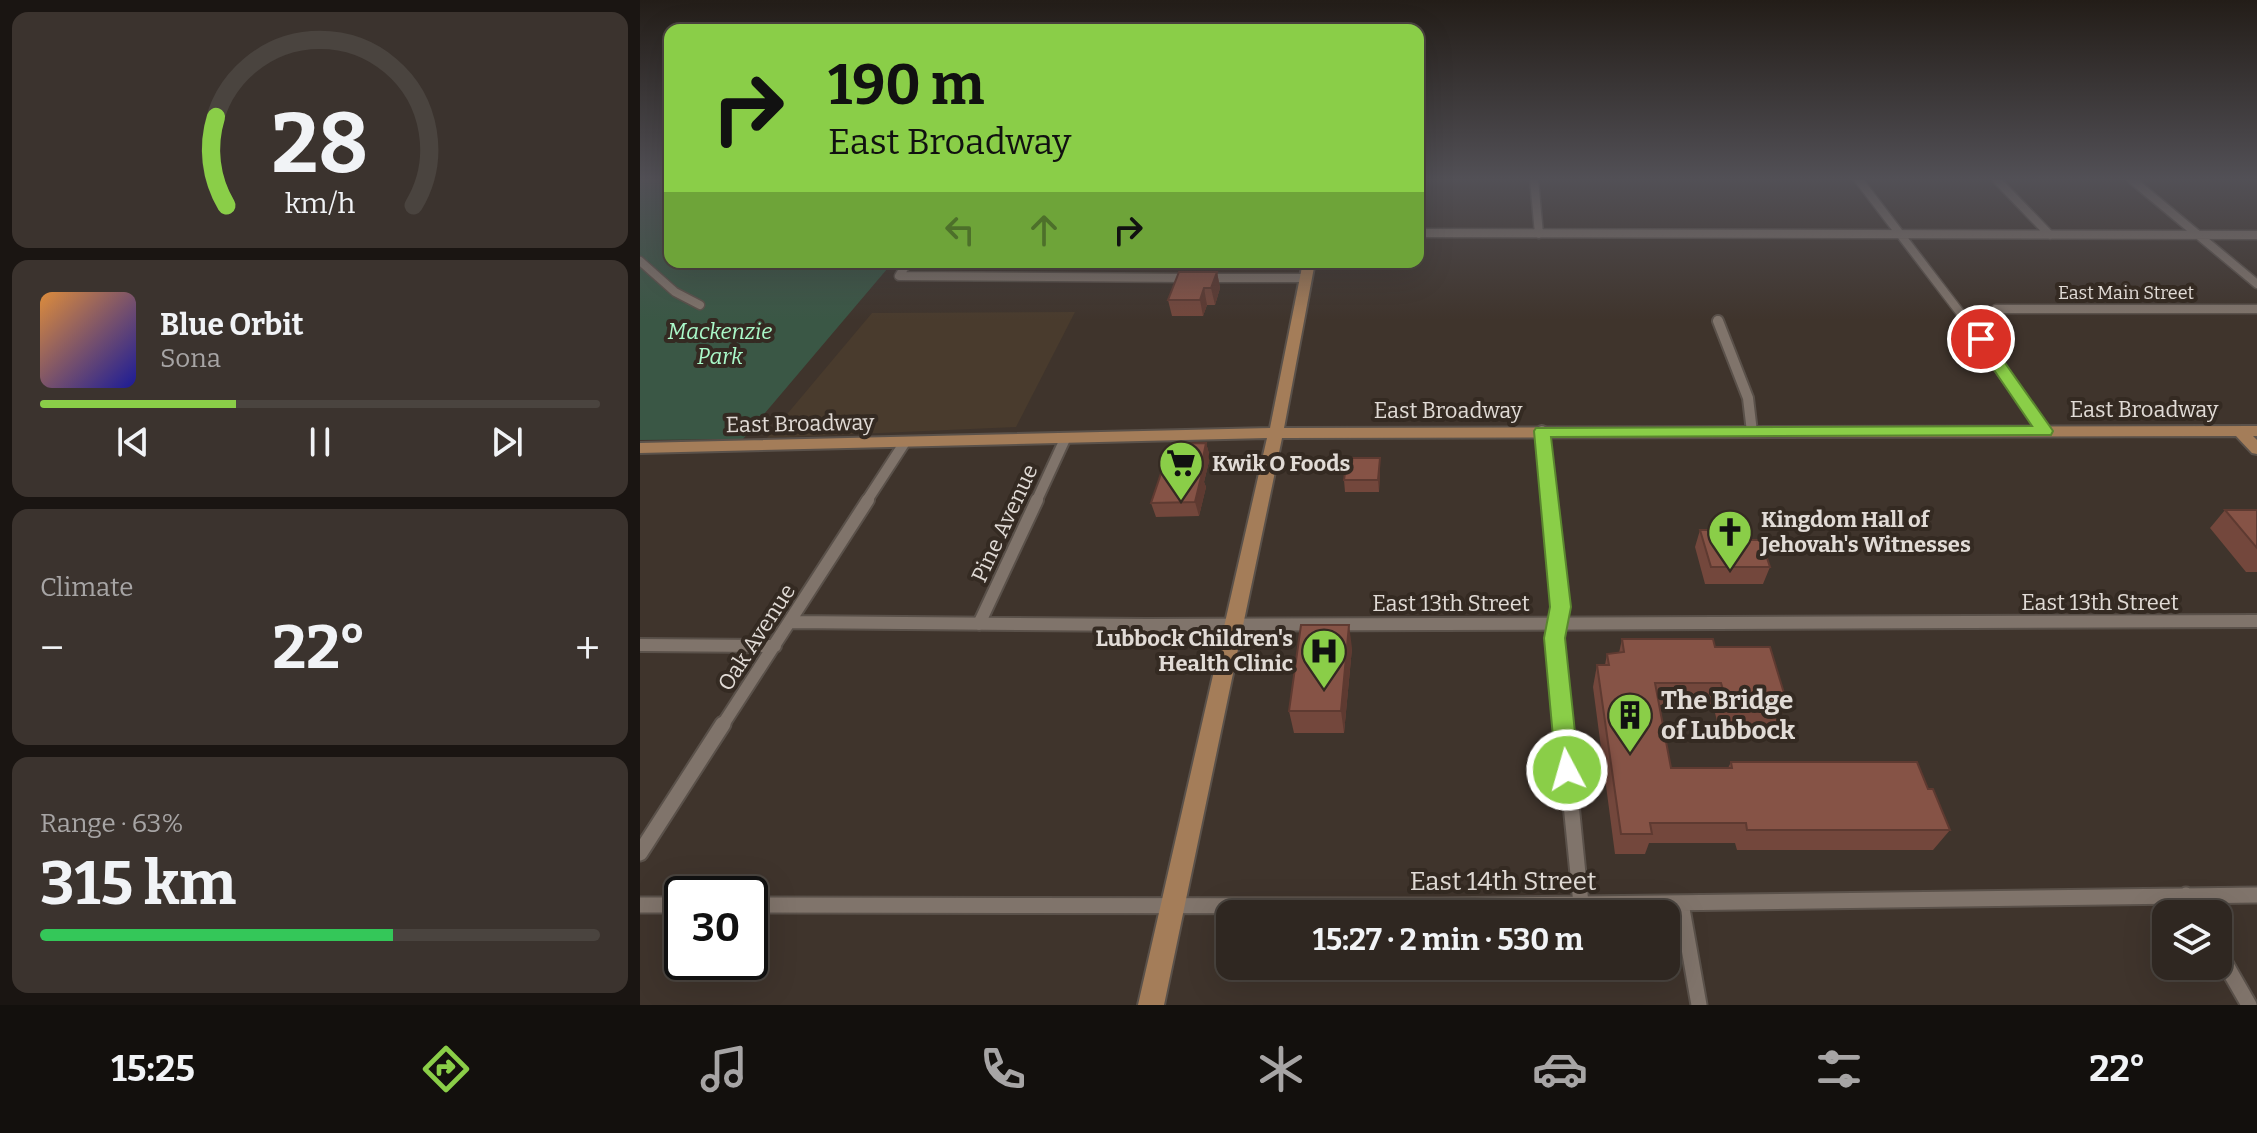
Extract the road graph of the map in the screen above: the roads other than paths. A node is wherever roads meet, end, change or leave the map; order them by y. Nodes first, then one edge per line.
1 (1538, 226) edge
2 (1893, 226) edge
3 (2041, 226) edge
4 (2187, 226) edge
5 (1424, 233) edge
6 (1539, 234) junction
7 (1900, 235) junction
8 (2050, 235) junction
9 (2198, 235) junction
10 (2257, 235) edge
11 (640, 261) edge
12 (904, 268) edge
13 (1308, 268) edge
14 (1306, 278) junction
15 (2257, 284) edge
16 (700, 305) dead end
17 (1996, 309) dead end
18 (2257, 309) edge
19 (1718, 320) dead end
20 (1542, 431) junction
21 (2045, 431) junction
22 (2240, 431) junction
23 (2257, 431) edge
24 (1752, 432) junction
25 (1276, 433) junction
26 (1065, 439) junction
27 (905, 442) junction
28 (640, 448) edge
29 (2257, 449) edge
30 (2257, 621) edge
31 (790, 622) junction
32 (1558, 623) junction
33 (979, 624) junction
34 (1234, 625) junction
35 (640, 645) edge
36 (775, 646) junction
37 (640, 853) edge
38 (2186, 895) junction
39 (2257, 895) edge
40 (1581, 900) edge
41 (2189, 900) edge
42 (1681, 903) joint
43 (640, 905) edge
44 (664, 905) edge
45 (768, 905) edge
46 (1173, 905) junction
47 (1216, 905) edge
48 (2232, 975) edge
49 (1151, 1005) edge
50 (1699, 1005) edge
51 (2249, 1005) edge

1 - 6 street
2 - 7 street
3 - 8 street
4 - 9 street
5 - 6 street
6 - 7 street
7 - 8 street
7 - 21 street
8 - 9 street
9 - 10 street
9 - 15 street
11 - 16 street
12 - 14 street
13 - 14 main road
14 - 25 main road
17 - 18 street, East Main Street
19 - 24 street
20 - 24 main road, East Broadway
20 - 25 main road, East Broadway
20 - 32 street
21 - 22 main road, East Broadway
21 - 24 main road, East Broadway
22 - 23 main road, East Broadway
22 - 29 main road
25 - 26 main road, East Broadway
25 - 34 main road
26 - 27 main road, East Broadway
26 - 33 street, Pine Avenue
27 - 28 main road, East Broadway
27 - 31 street, Oak Avenue
30 - 32 street, East 13th Street
31 - 33 street, East 13th Street
31 - 36 street, Oak Avenue
32 - 34 street, East 13th Street
32 - 40 street
33 - 34 street, East 13th Street
34 - 46 main road
35 - 36 street
36 - 37 street, Oak Avenue
38 - 39 street, East 14th Street
38 - 41 street
38 - 42 street, East 14th Street
42 - 50 street
43 - 44 street
45 - 46 street, East 14th Street
46 - 47 street, East 14th Street
46 - 49 main road
48 - 51 street

